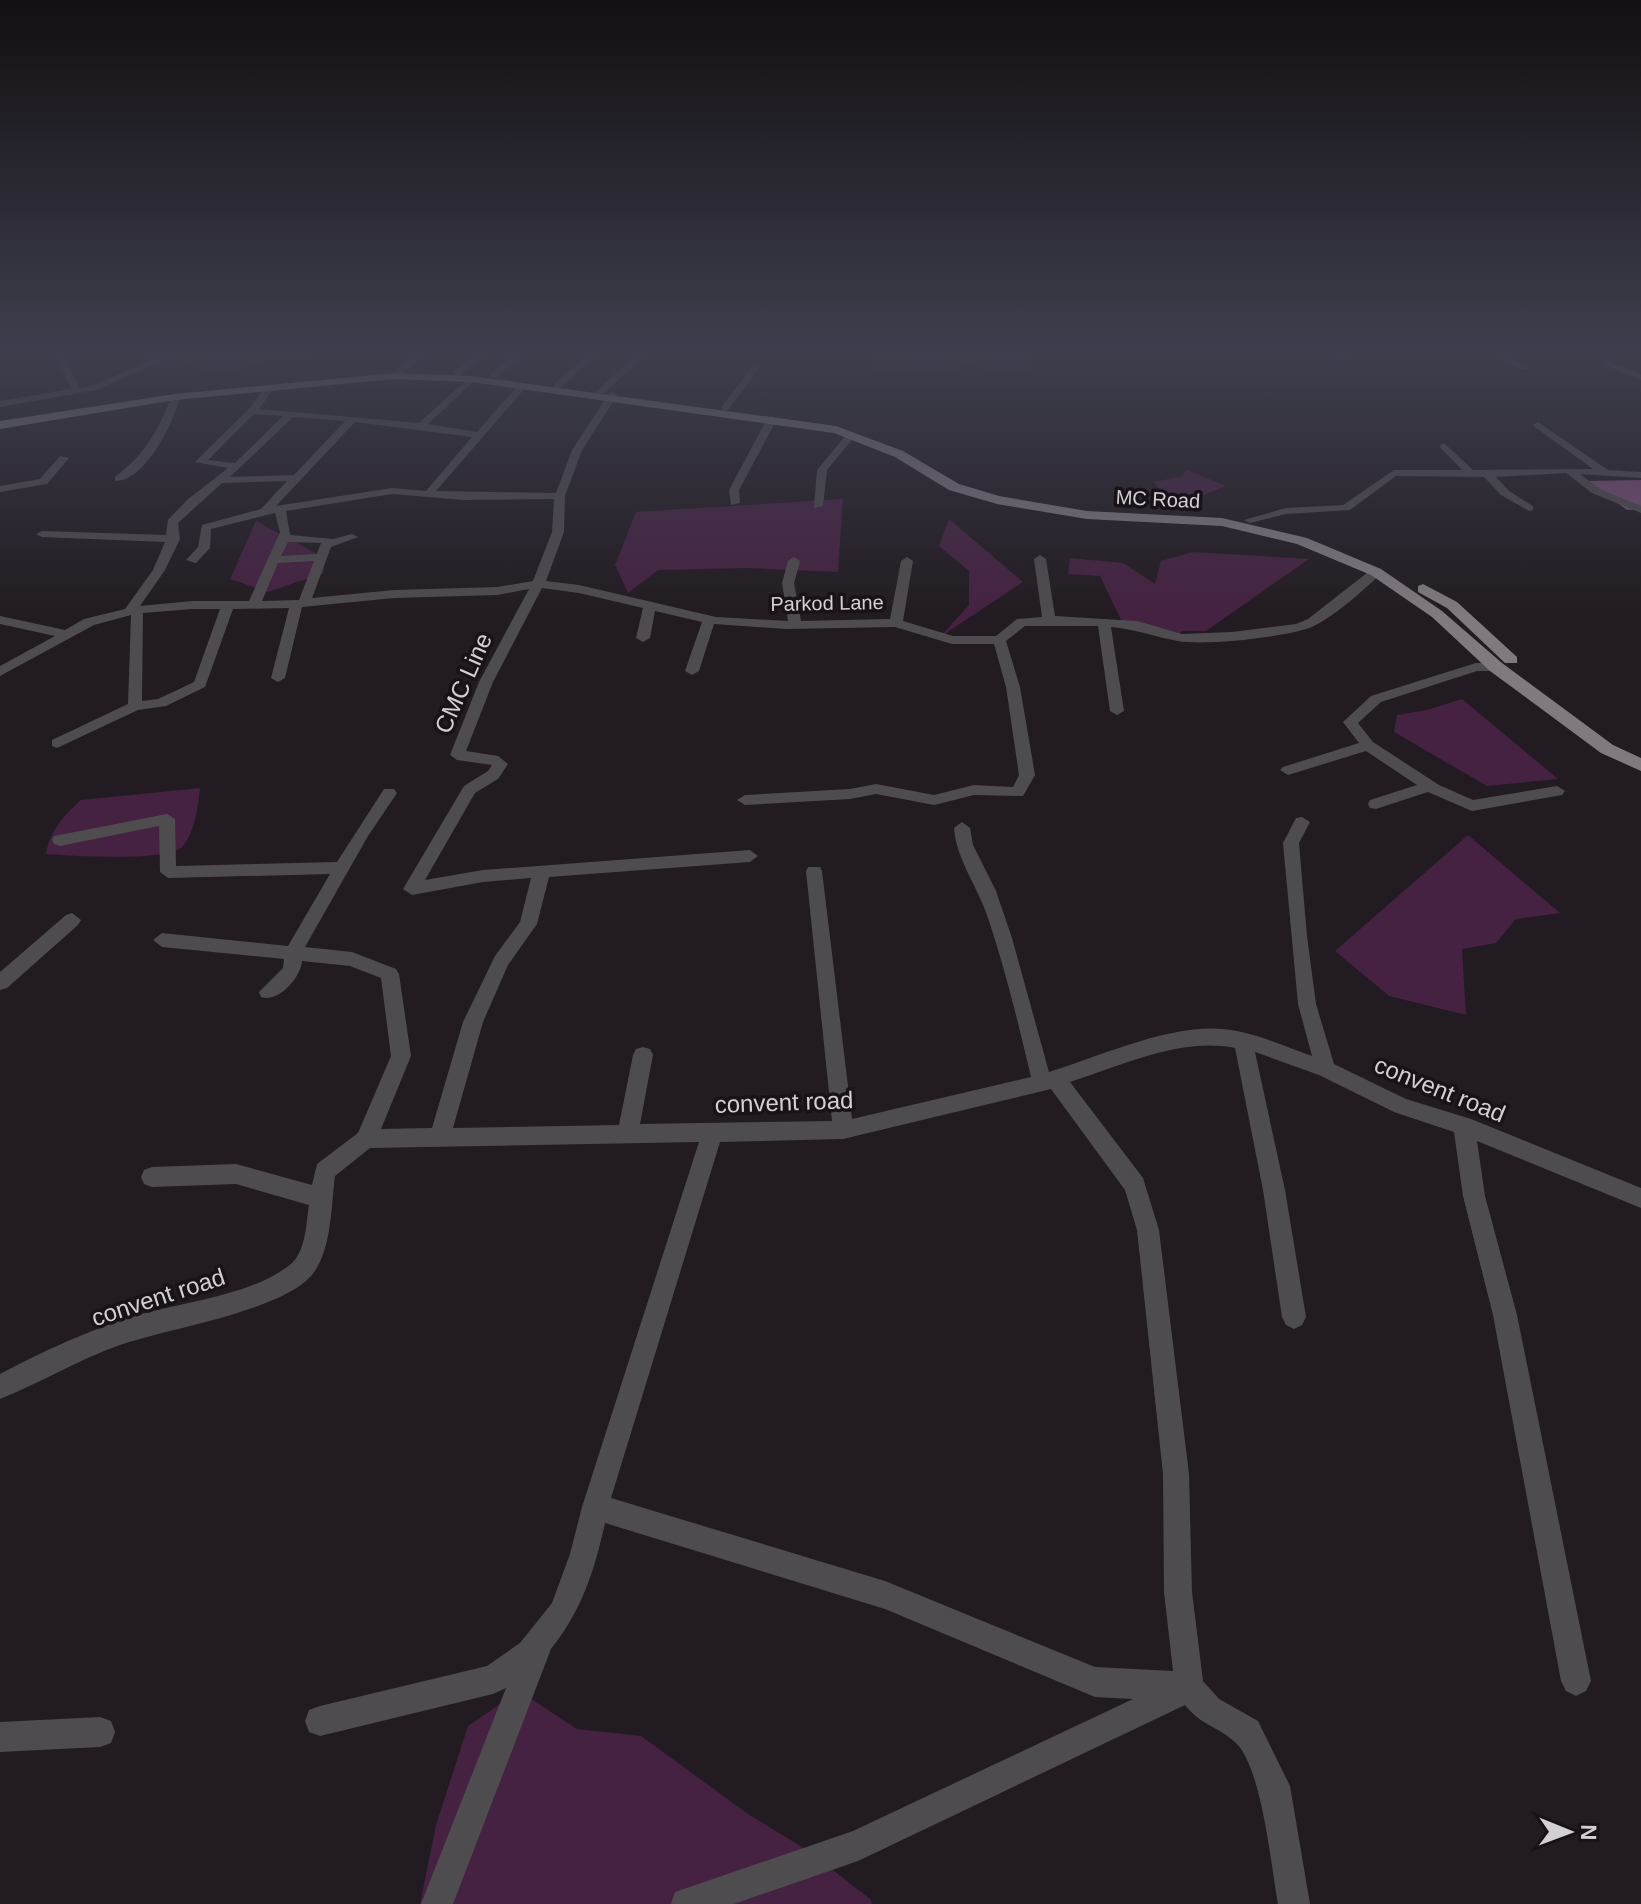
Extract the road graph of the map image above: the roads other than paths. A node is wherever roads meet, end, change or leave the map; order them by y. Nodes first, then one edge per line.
1 (160, 439) edge
2 (224, 439) edge
3 (265, 439) edge
4 (334, 439) edge
5 (476, 439) edge
6 (583, 439) edge
7 (761, 439) edge
8 (848, 439) edge
9 (858, 439) edge
10 (882, 439) edge
11 (1558, 439) edge
12 (1444, 446) dead end
13 (64, 458) dead end
14 (237, 466) junction
15 (1568, 470) junction
16 (1471, 474) junction
17 (1609, 474) junction
18 (1488, 475) junction
19 (1641, 475) edge
20 (296, 478) junction
21 (119, 479) dead end
22 (219, 480) junction
23 (0, 489) edge
24 (430, 492) junction
25 (560, 496) junction
26 (735, 503) dead end
27 (818, 506) dead end
28 (1529, 508) dead end
29 (280, 509) junction
30 (1641, 510) edge
31 (265, 511) junction
32 (1250, 520) junction
33 (42, 534) dead end
34 (352, 537) dead end
35 (284, 538) junction
36 (174, 539) junction
37 (324, 551) junction
38 (1040, 559) dead end
39 (192, 560) dead end
40 (275, 560) junction
41 (794, 561) dead end
42 (907, 561) dead end
43 (1376, 572) junction
44 (539, 584) junction
45 (300, 603) junction
46 (228, 605) junction
47 (254, 605) junction
48 (650, 606) junction
49 (134, 611) junction
50 (0, 620) edge
51 (709, 620) junction
52 (1049, 620) junction
53 (896, 623) junction
54 (1104, 623) junction
55 (795, 624) junction
56 (65, 634) junction
57 (643, 638) dead end
58 (999, 640) junction
59 (1496, 667) junction
60 (692, 671) dead end
61 (0, 672) edge
62 (278, 678) dead end
63 (135, 706) junction
64 (1117, 711) dead end
65 (57, 743) dead end
66 (1368, 745) junction
67 (1641, 754) edge
68 (1641, 765) edge
69 (1288, 770) dead end
70 (1429, 786) junction
71 (1557, 791) dead end
72 (389, 793) dead end
73 (745, 800) dead end
74 (1376, 804) dead end
75 (1302, 822) dead end
76 (962, 828) dead end
77 (60, 840) dead end
78 (750, 856) dead end
79 (344, 868) junction
80 (814, 871) dead end
81 (541, 874) junction
82 (72, 920) dead end
83 (162, 940) dead end
84 (294, 951) junction
85 (0, 983) edge
86 (268, 992) dead end
87 (1243, 1041) junction
88 (643, 1055) dead end
89 (1326, 1069) junction
90 (1049, 1081) junction
91 (1464, 1126) junction
92 (843, 1130) junction
93 (713, 1131) junction
94 (628, 1134) junction
95 (440, 1138) junction
96 (366, 1139) junction
97 (152, 1177) dead end
98 (320, 1198) junction
99 (1641, 1198) edge
100 (1294, 1317) dead end
101 (0, 1387) edge
102 (595, 1507) junction
103 (542, 1639) junction
104 (1576, 1681) dead end
105 (1189, 1687) junction
106 (320, 1721) dead end
107 (100, 1732) dead end
108 (0, 1737) edge
109 (437, 1904) edge
110 (687, 1904) edge
111 (1294, 1904) edge

1 - 21 street
2 - 14 street
3 - 14 street
4 - 20 street
5 - 24 street
6 - 25 street, CMC Line
7 - 26 street
8 - 27 street
9 - 43 main road, MC Road
10 - 32 main road, MC Road
11 - 17 street
12 - 16 street
13 - 23 street
14 - 22 street
15 - 17 street
15 - 18 street
15 - 30 street
16 - 18 street
16 - 32 street
17 - 19 street
18 - 28 street
20 - 22 street
20 - 31 street
22 - 36 street
24 - 25 street
24 - 29 street
25 - 44 street, CMC Line
29 - 31 street
29 - 35 street
31 - 39 street
32 - 67 main road, MC Road
33 - 36 street
34 - 37 street
35 - 37 street
35 - 40 street
36 - 49 street
37 - 40 street
37 - 45 street
38 - 52 street
40 - 47 street
41 - 55 street
42 - 53 street
43 - 54 street, Parkod Lane
43 - 59 main road, MC Road
44 - 45 street, Parkod Lane
44 - 48 street, Parkod Lane
44 - 81 street, CMC Line
45 - 47 street, Parkod Lane
45 - 62 street
46 - 47 street, Parkod Lane
46 - 49 street, Parkod Lane
46 - 63 street
48 - 51 street, Parkod Lane
48 - 57 street
49 - 56 street, Parkod Lane
49 - 63 street
50 - 56 street
51 - 55 street, Parkod Lane
51 - 60 street
52 - 54 street, Parkod Lane
52 - 58 street, Parkod Lane
53 - 55 street, Parkod Lane
53 - 58 street, Parkod Lane
54 - 64 street
56 - 61 street, Parkod Lane
58 - 73 street
59 - 66 street
59 - 68 main road, MC Road
63 - 65 street
66 - 69 street
66 - 70 street
70 - 71 street
70 - 74 street
72 - 79 street
75 - 89 street
76 - 90 street
77 - 79 street
78 - 81 street, CMC Line
79 - 84 street
80 - 92 street
81 - 95 street
82 - 85 street
83 - 84 street
84 - 86 street
84 - 96 street
87 - 89 street, convent road
87 - 90 street, convent road
87 - 100 street
88 - 94 street
89 - 91 street, convent road
90 - 92 street, convent road
90 - 105 street
91 - 99 street, convent road
91 - 104 street
92 - 93 street, convent road
93 - 94 street, convent road
93 - 102 street
94 - 95 street, convent road
95 - 96 street, convent road
96 - 98 street, convent road
97 - 98 street
98 - 101 street, convent road
102 - 103 street
102 - 105 street
103 - 106 street
103 - 109 street
105 - 110 street
105 - 111 street
107 - 108 street

